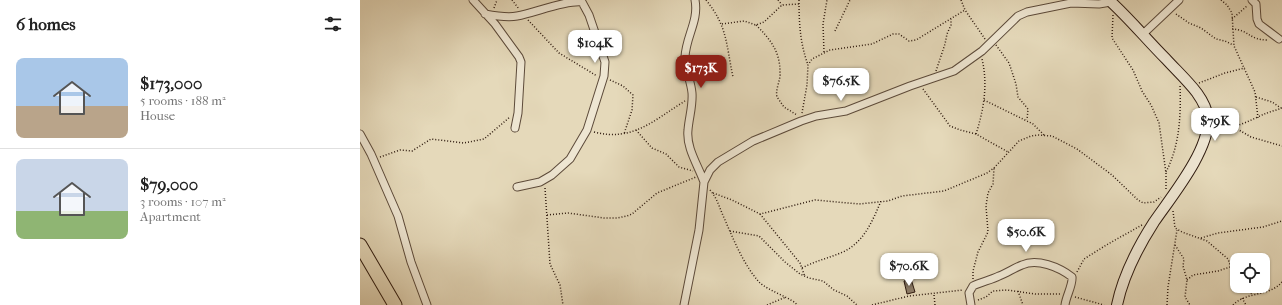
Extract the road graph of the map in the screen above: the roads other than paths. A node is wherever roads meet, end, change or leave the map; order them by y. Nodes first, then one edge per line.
1 (473, 0) edge
2 (695, 0) edge
3 (1179, 0) edge
4 (582, 1) edge
5 (1253, 1) edge
6 (1110, 2) edge
7 (489, 15) junction
8 (1142, 35) junction
9 (1278, 39) road end
10 (515, 128) dead end
11 (360, 134) edge
12 (702, 177) junction
13 (517, 187) dead end
14 (360, 245) edge
15 (971, 304) edge
16 (395, 305) edge
17 (427, 305) edge
18 (684, 305) edge
19 (1065, 305) edge
20 (1116, 305) edge

1 - 7 street
2 - 12 street
3 - 8 street
4 - 7 street
4 - 13 street
5 - 9 street
6 - 8 street
6 - 12 street
7 - 10 street
8 - 20 street
11 - 17 street
12 - 18 street
14 - 16 highway
15 - 19 street

